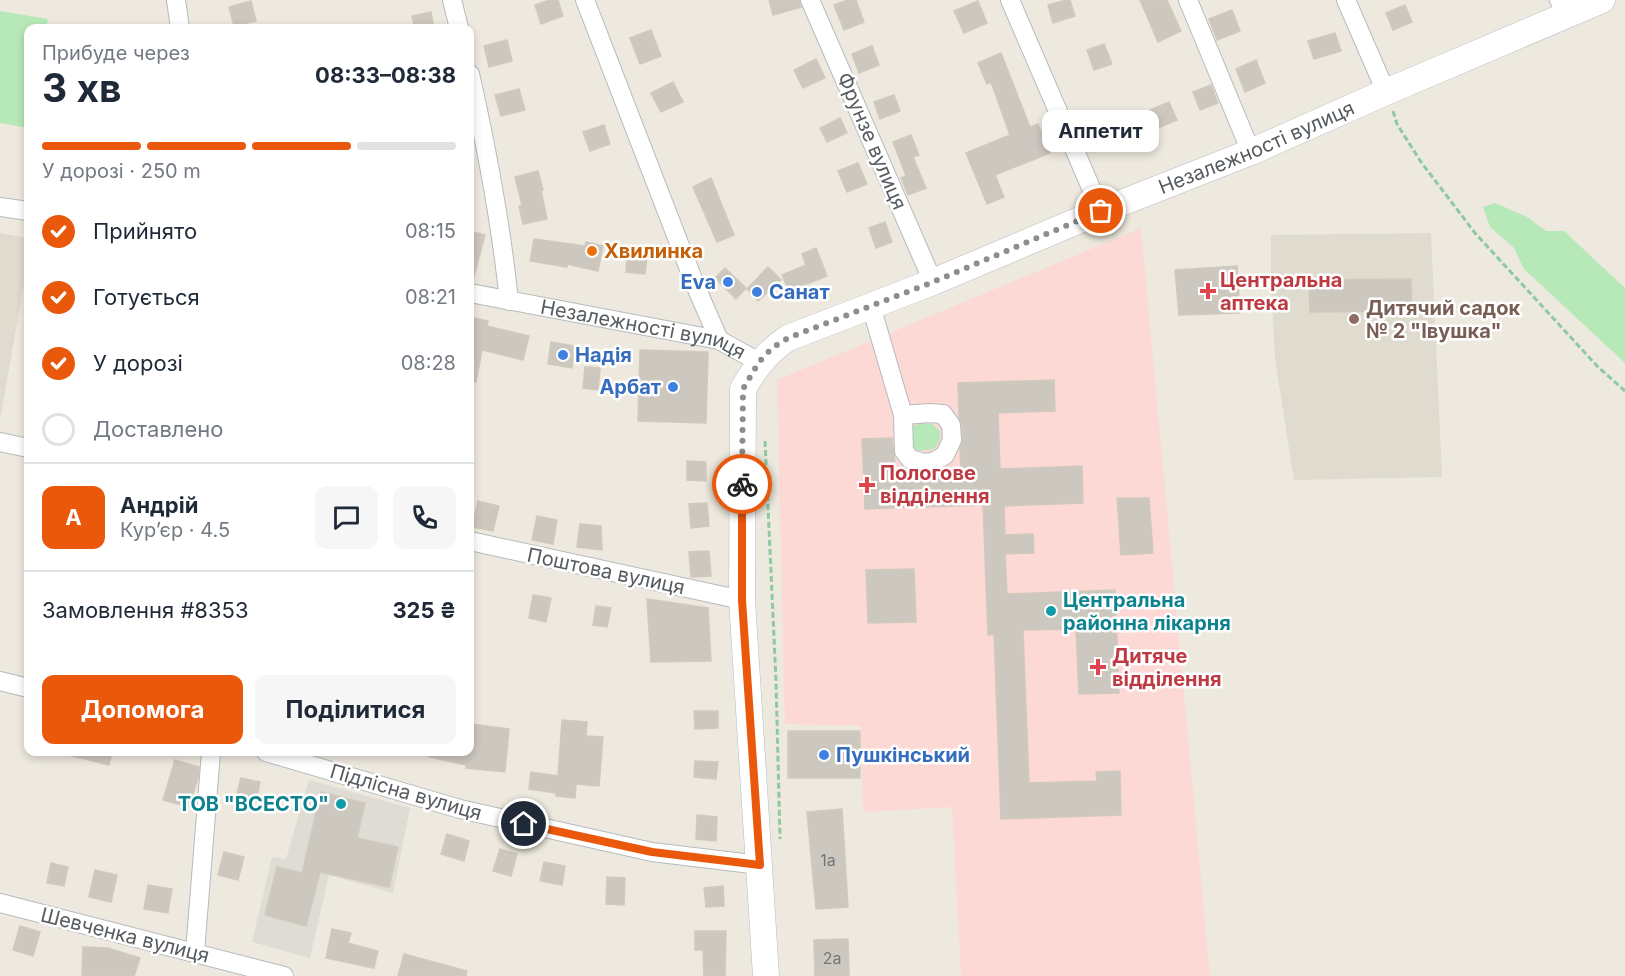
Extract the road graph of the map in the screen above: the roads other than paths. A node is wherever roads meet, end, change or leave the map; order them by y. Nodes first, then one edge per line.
1 (176, 0) edge
2 (452, 0) edge
3 (585, 0) edge
4 (810, 0) edge
5 (1010, 0) edge
6 (1188, 0) edge
7 (1346, 0) edge
8 (1602, 0) edge
9 (1563, 8) edge
10 (179, 24) edge
11 (458, 24) edge
12 (474, 92) edge
13 (1386, 92) junction
14 (1251, 152) junction
15 (0, 207) edge
16 (24, 210) edge
17 (1101, 211) junction
18 (933, 282) junction
19 (474, 294) edge
20 (509, 301) junction
21 (871, 306) junction
22 (719, 340) junction
23 (759, 362) junction
24 (903, 415) dead end
25 (0, 442) edge
26 (24, 447) edge
27 (474, 542) edge
28 (742, 600) junction
29 (0, 681) edge
30 (24, 687) edge
31 (211, 756) edge
32 (280, 756) edge
33 (760, 865) junction
34 (0, 903) edge
35 (195, 952) junction
36 (261, 973) edge
37 (284, 976) edge
38 (766, 976) edge

1 - 10 street
2 - 11 street
3 - 22 street
4 - 18 street, Фрунзе вулиця
5 - 17 street
6 - 14 street
7 - 13 street
8 - 9 main road, Незалежності вулиця
9 - 13 main road, Незалежності вулиця
12 - 20 street
13 - 14 main road, Незалежності вулиця
14 - 17 main road, Незалежності вулиця
15 - 16 street
17 - 18 main road, Незалежності вулиця
18 - 21 main road, Незалежності вулиця
19 - 20 street, Незалежності вулиця
20 - 22 street, Незалежності вулиця
21 - 23 main road, Незалежності вулиця
21 - 24 street
22 - 23 street, Незалежності вулиця
23 - 28 main road
25 - 26 street
27 - 28 street, Поштова вулиця
28 - 33 main road
29 - 30 street
31 - 35 street
32 - 33 street, Підлісна вулиця
33 - 38 main road
34 - 35 street, Шевченка вулиця
35 - 36 street, Шевченка вулиця
36 - 37 street, Шевченка вулиця

